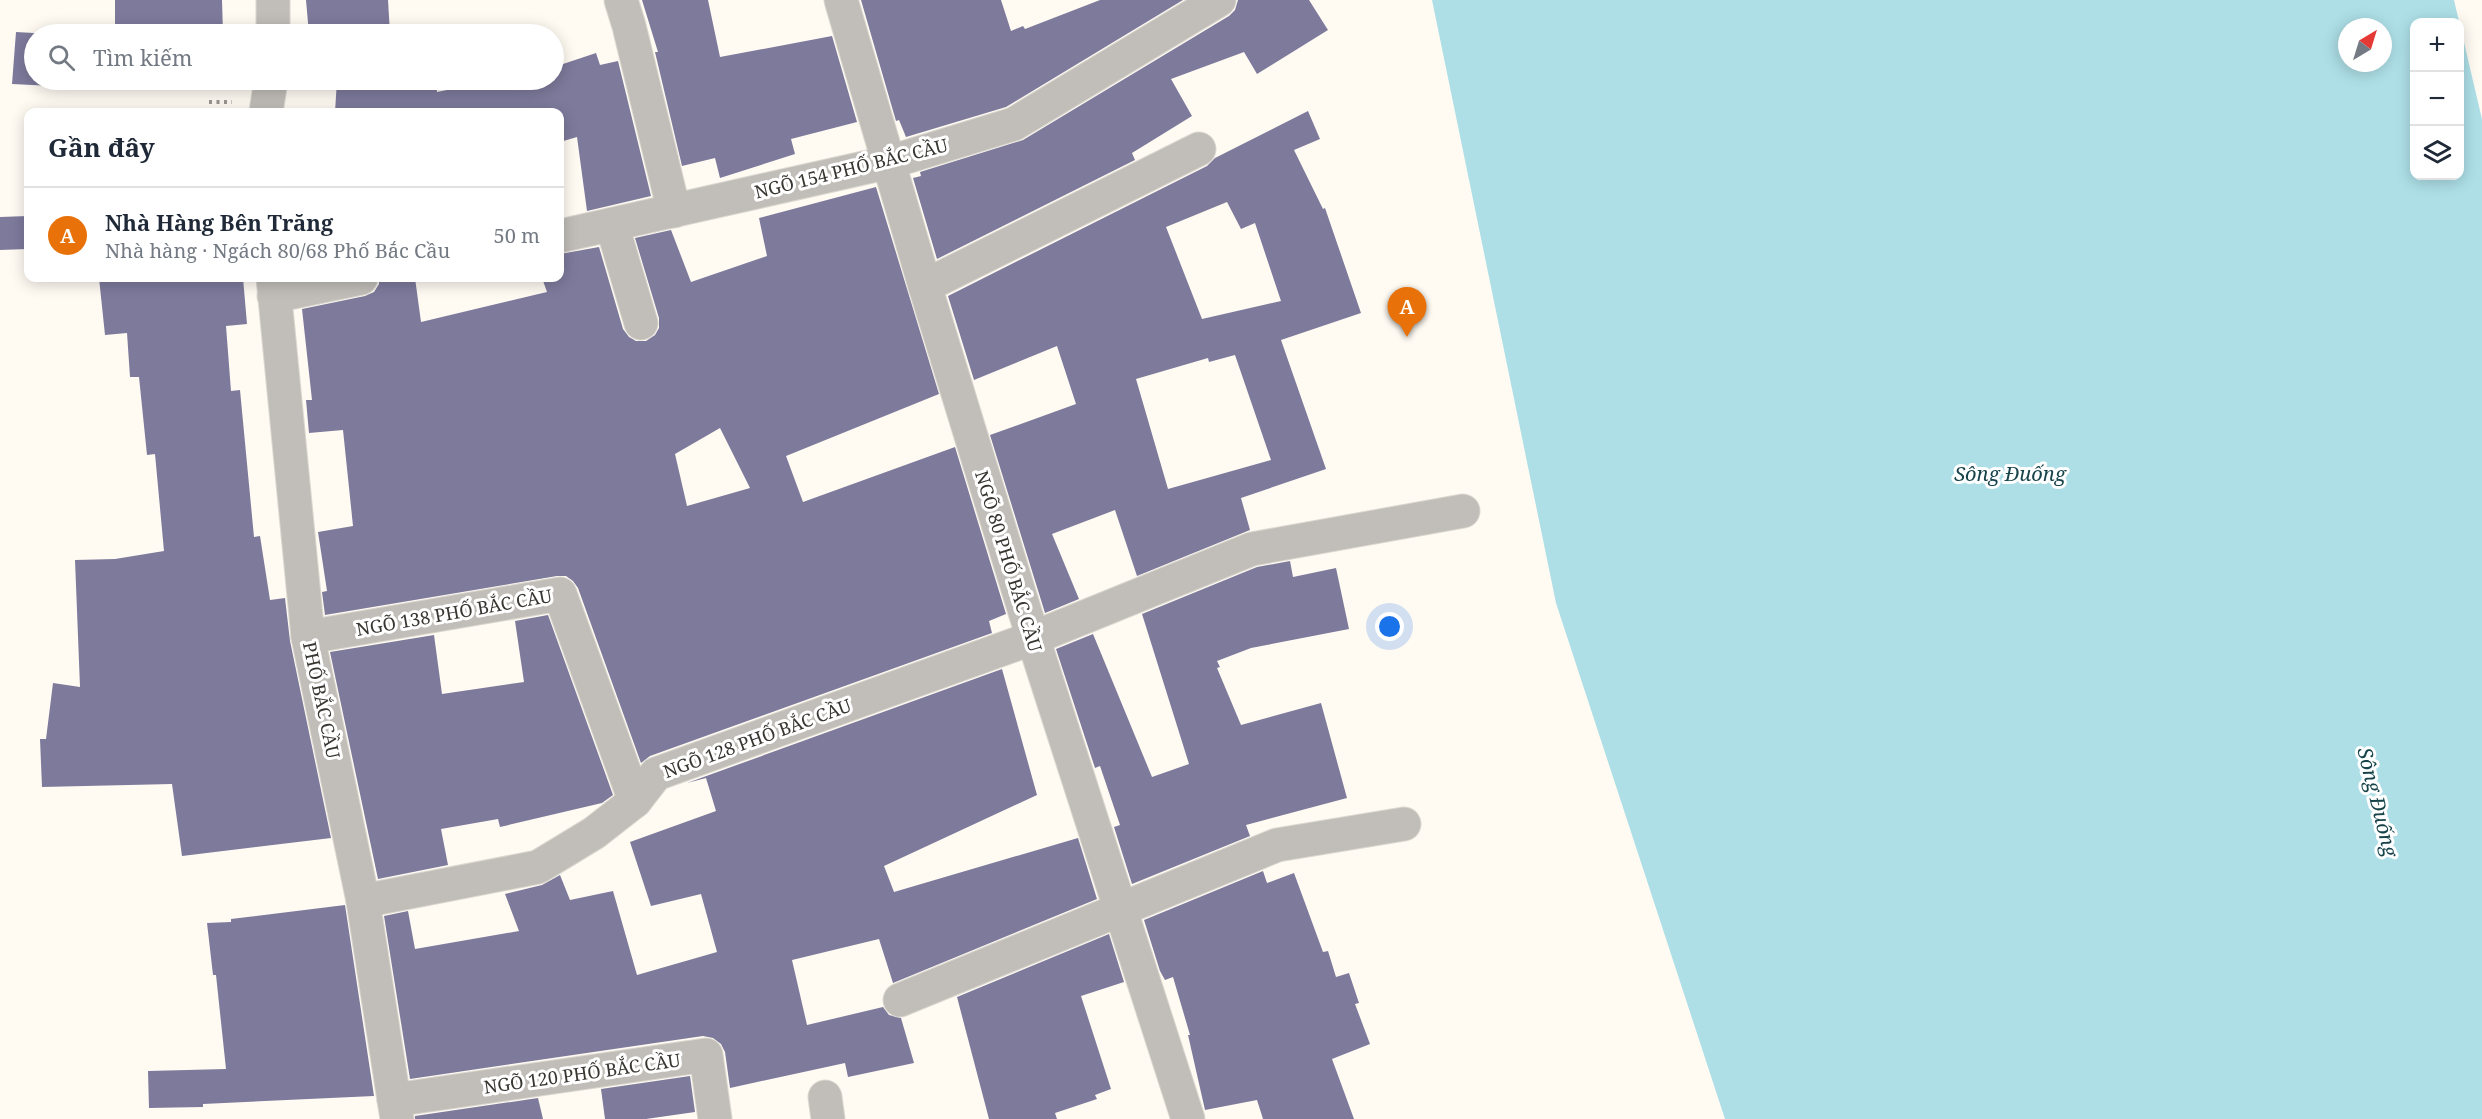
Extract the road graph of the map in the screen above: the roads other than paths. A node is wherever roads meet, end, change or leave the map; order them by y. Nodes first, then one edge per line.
1 (273, 0) edge
2 (621, 0) edge
3 (841, 0) edge
4 (1219, 0) edge
5 (273, 24) edge
6 (270, 90) edge
7 (267, 108) edge
8 (1199, 149) dead end
9 (890, 162) junction
10 (674, 212) junction
11 (612, 225) junction
12 (564, 235) edge
13 (322, 282) edge
14 (924, 286) junction
15 (273, 287) edge
16 (641, 323) dead end
17 (1463, 511) dead end
18 (308, 637) junction
19 (1033, 638) junction
20 (635, 801) junction
21 (1404, 824) dead end
22 (363, 901) junction
23 (1121, 910) junction
24 (900, 1000) dead end
25 (395, 1110) edge
26 (715, 1119) edge
27 (1188, 1119) edge

1 - 5 street
2 - 10 street
3 - 9 street, NGÕ 80 PHỐ BẮC CẦU
4 - 9 street, NGÕ 154 PHỐ BẮC CẦU
6 - 7 street
8 - 14 street
9 - 10 street, NGÕ 154 PHỐ BẮC CẦU
9 - 14 street, NGÕ 80 PHỐ BẮC CẦU
10 - 11 street, NGÕ 154 PHỐ BẮC CẦU
11 - 12 street, NGÕ 154 PHỐ BẮC CẦU
11 - 16 street
13 - 15 street
14 - 19 street, NGÕ 80 PHỐ BẮC CẦU
15 - 18 street, PHỐ BẮC CẦU
17 - 19 street, NGÕ 128 PHỐ BẮC CẦU
18 - 20 street, NGÕ 138 PHỐ BẮC CẦU
18 - 22 street, PHỐ BẮC CẦU
19 - 20 street, NGÕ 128 PHỐ BẮC CẦU
19 - 23 street, NGÕ 80 PHỐ BẮC CẦU
20 - 22 street, NGÕ 128 PHỐ BẮC CẦU
21 - 23 street
22 - 25 street, PHỐ BẮC CẦU
23 - 24 street
23 - 27 street, NGÕ 80 PHỐ BẮC CẦU
25 - 26 street, NGÕ 120 PHỐ BẮC CẦU

